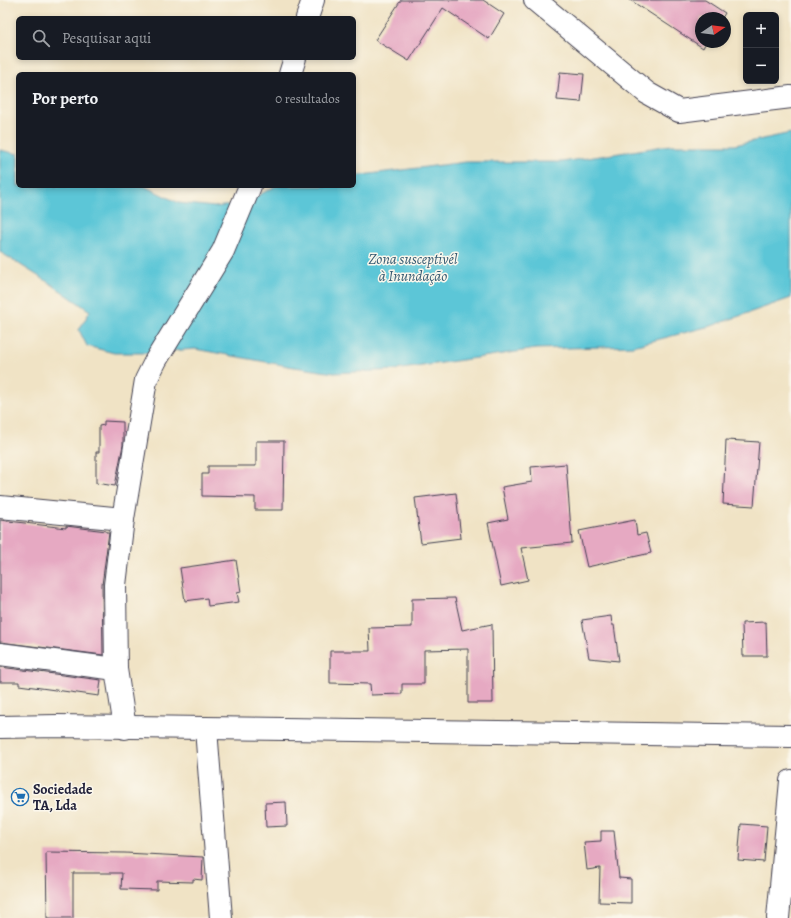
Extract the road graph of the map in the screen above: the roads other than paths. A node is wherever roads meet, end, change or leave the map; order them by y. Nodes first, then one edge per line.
1 (313, 0) edge
2 (535, 0) edge
3 (308, 16) edge
4 (294, 60) edge
5 (291, 72) edge
6 (791, 97) edge
7 (249, 188) edge
8 (0, 507) edge
9 (123, 519) junction
10 (0, 654) edge
11 (116, 669) junction
12 (0, 727) edge
13 (125, 728) junction
14 (206, 728) junction
15 (791, 736) edge
16 (791, 781) edge
17 (221, 918) edge
18 (778, 918) edge

1 - 3 main road
2 - 6 main road
4 - 5 main road
7 - 9 main road
8 - 9 main road
9 - 11 main road
10 - 11 main road
11 - 13 main road
12 - 13 main road
13 - 14 main road
14 - 15 main road
14 - 17 main road
16 - 18 main road

